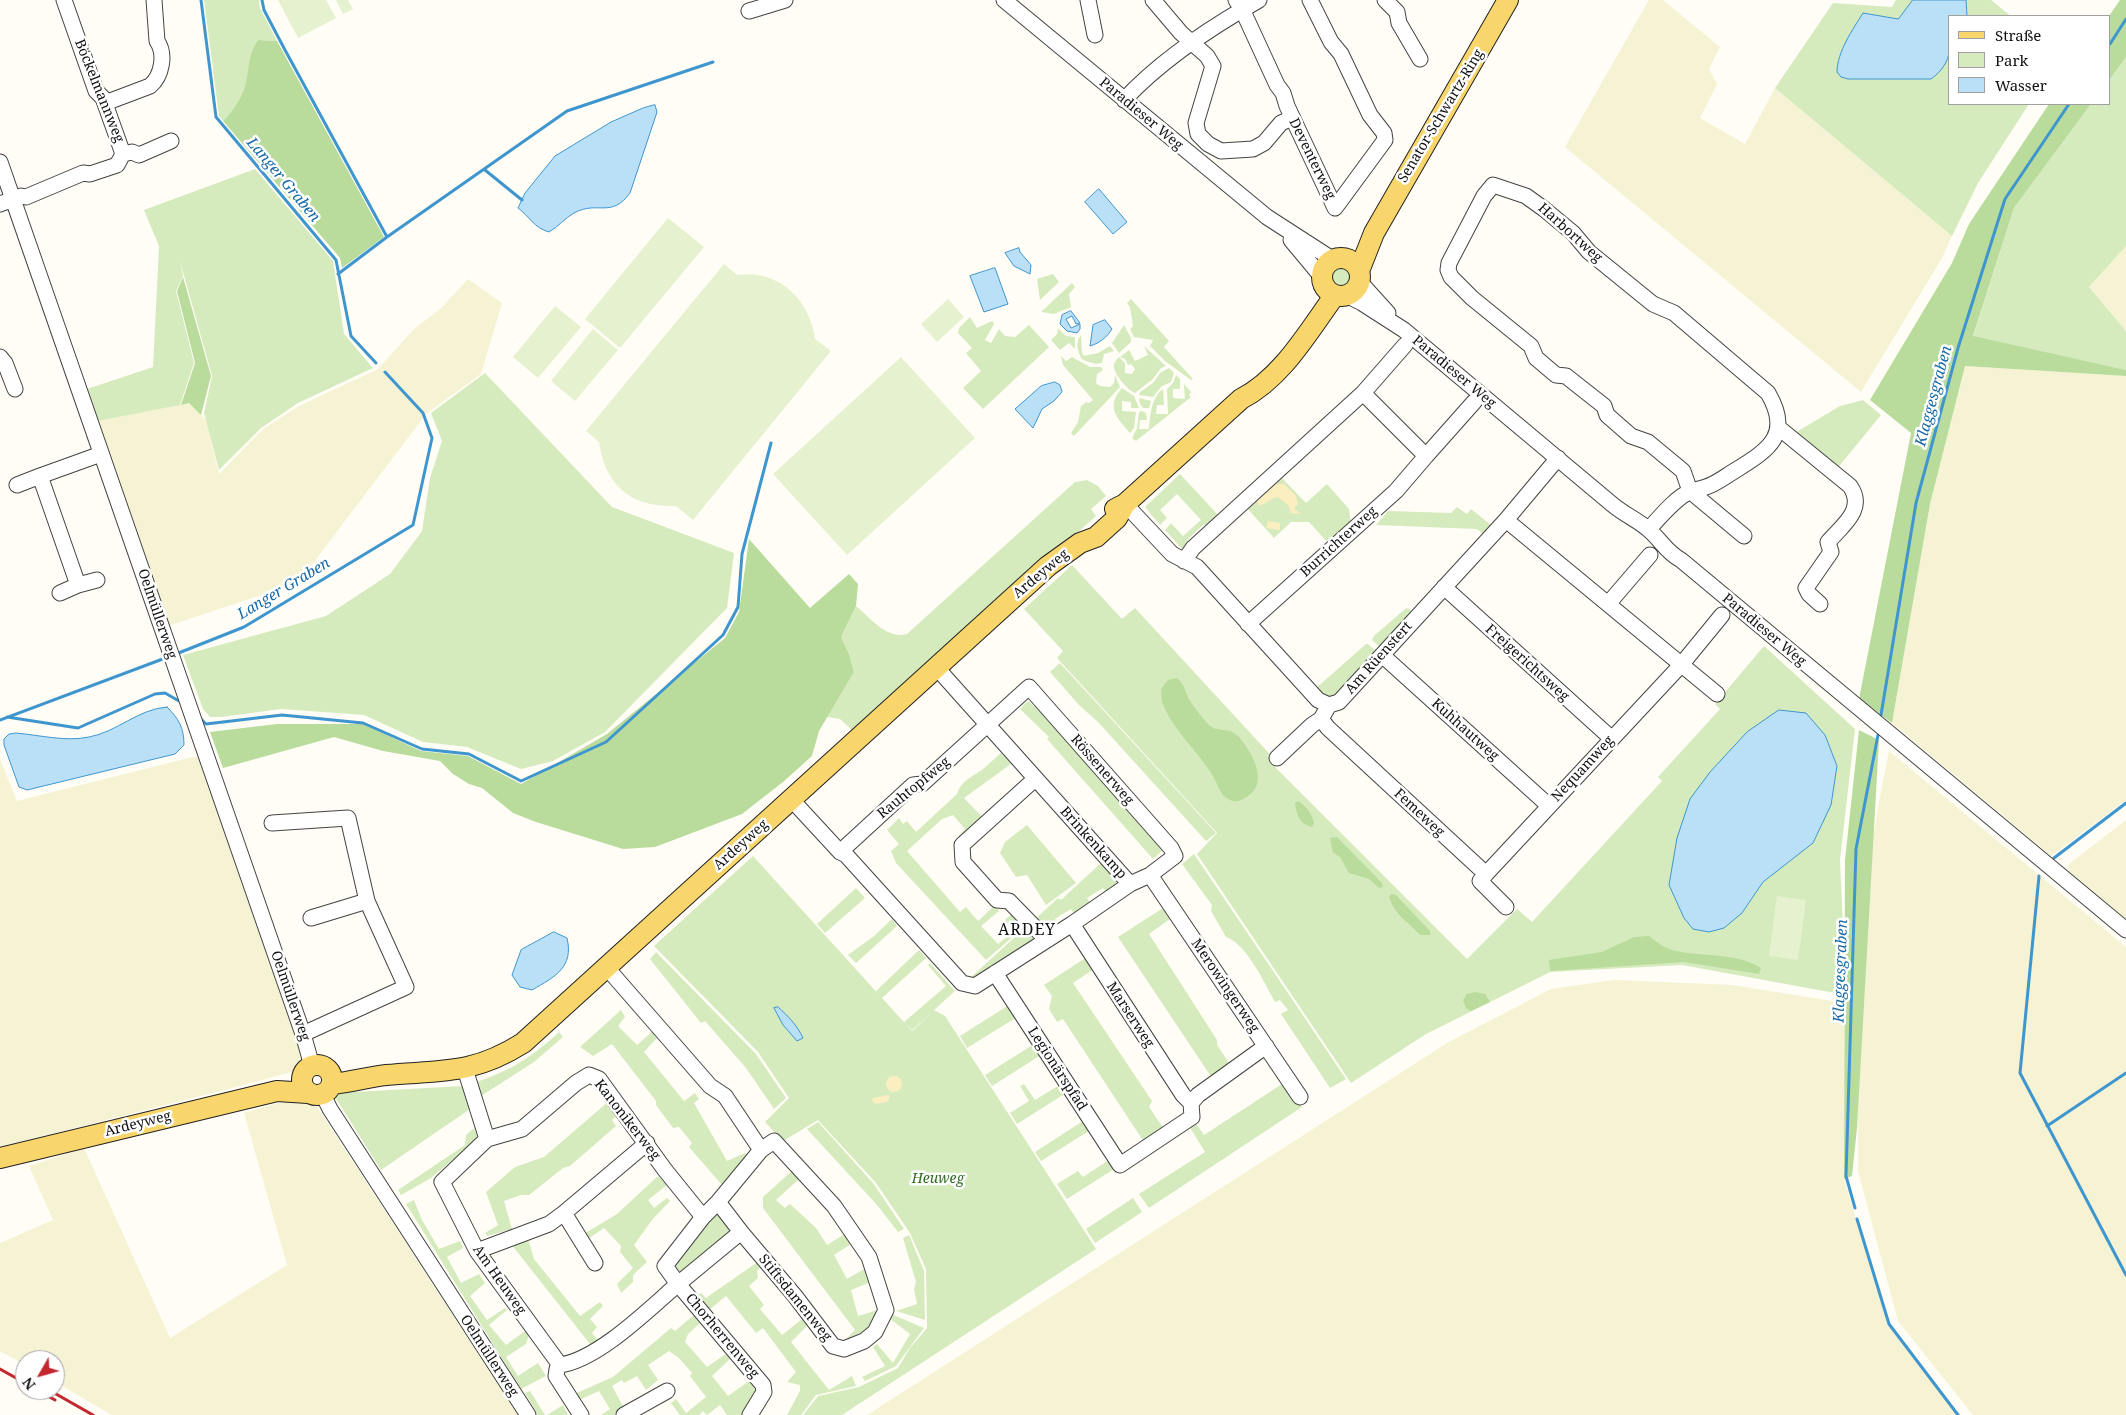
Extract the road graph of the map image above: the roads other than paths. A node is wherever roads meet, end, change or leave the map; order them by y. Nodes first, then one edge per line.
1 (64, 0) edge
2 (154, 0) edge
3 (785, 0) edge
4 (1004, 0) edge
5 (1088, 0) edge
6 (1153, 0) edge
7 (1259, 0) edge
8 (1310, 0) edge
9 (1385, 0) edge
10 (1508, 0) edge
11 (1239, 5) edge
12 (749, 11) dead end
13 (1095, 35) dead end
14 (1192, 43) junction
15 (1420, 59) dead end
16 (1124, 100) junction
17 (105, 104) junction
18 (1292, 118) junction
19 (171, 141) dead end
20 (123, 154) junction
21 (0, 162) edge
22 (6, 202) edge
23 (1340, 278) junction
24 (1404, 338) junction
25 (0, 357) edge
26 (15, 389) dead end
27 (1363, 393) junction
28 (1474, 402) dead end
29 (1779, 428) junction
30 (102, 454) junction
31 (1426, 456) junction
32 (1558, 458) junction
33 (40, 476) junction
34 (16, 485) dead end
35 (1690, 491) junction
36 (1125, 504) junction
37 (1506, 520) junction
38 (1649, 529) junction
39 (1744, 536) dead end
40 (1650, 555) dead end
41 (1184, 561) junction
42 (97, 580) dead end
43 (78, 585) junction
44 (1444, 587) junction
45 (60, 593) dead end
46 (1608, 604) junction
47 (1820, 604) dead end
48 (1722, 615) dead end
49 (1248, 624) junction
50 (1382, 655) junction
51 (1681, 665) junction
52 (936, 667) junction
53 (1717, 694) dead end
54 (1329, 705) junction
55 (1320, 719) junction
56 (987, 724) junction
57 (1611, 738) junction
58 (1277, 758) dead end
59 (1035, 779) junction
60 (791, 799) junction
61 (1548, 805) junction
62 (272, 823) dead end
63 (840, 852) junction
64 (1486, 874) junction
65 (1150, 875) junction
66 (1130, 884) junction
67 (367, 901) junction
68 (1506, 906) dead end
69 (311, 918) dead end
70 (1072, 924) junction
71 (2126, 930) edge
72 (1047, 940) junction
73 (608, 968) junction
74 (995, 973) junction
75 (303, 1034) junction
76 (1266, 1046) junction
77 (465, 1069) junction
78 (318, 1081) junction
79 (1300, 1097) dead end
80 (1191, 1103) junction
81 (487, 1139) junction
82 (647, 1143) junction
83 (761, 1150) junction
84 (0, 1158) edge
85 (718, 1202) junction
86 (564, 1213) junction
87 (703, 1217) junction
88 (741, 1232) junction
89 (477, 1251) junction
90 (594, 1264) dead end
91 (678, 1284) junction
92 (560, 1365) junction
93 (667, 1391) dead end
94 (528, 1415) edge
95 (581, 1415) edge
96 (624, 1415) edge
97 (750, 1415) edge

1 - 17 street, Böckelmannweg
2 - 17 street
3 - 12 street
4 - 16 street, Paradieser Weg
5 - 13 street
6 - 14 street
7 - 11 street
8 - 18 street, Deventerweg
9 - 15 street
10 - 23 main road, Senator-Schwartz-Ring
11 - 14 street
11 - 18 street, Deventerweg
14 - 16 street
14 - 18 street
16 - 23 street, Paradieser Weg
17 - 20 street, Böckelmannweg
19 - 20 street, Böckelmannweg
20 - 22 street, Böckelmannweg
21 - 22 street, Oelmüllerweg
22 - 30 street, Oelmüllerweg
23 - 24 street, Paradieser Weg
23 - 36 main road, Ardeyweg
24 - 27 street
24 - 32 street, Paradieser Weg
25 - 26 street
27 - 31 street
27 - 41 street
28 - 31 street, Burrichterweg
29 - 35 street
29 - 35 street, Harbortweg
29 - 47 street
30 - 33 street
30 - 75 street, Oelmüllerweg
31 - 49 street, Burrichterweg
32 - 37 street, Am Rüenstert
32 - 38 street, Paradieser Weg
33 - 34 street
33 - 43 street
35 - 38 street
35 - 39 street, Harbortweg
36 - 41 street
36 - 52 main road, Ardeyweg
37 - 44 street, Am Rüenstert
37 - 46 street
38 - 71 street, Paradieser Weg
40 - 46 street
41 - 49 street
42 - 43 street
43 - 45 street
44 - 50 street, Am Rüenstert
44 - 57 street, Freigerichtsweg
46 - 51 street
48 - 51 street, Nequamweg
49 - 54 street
50 - 54 street, Am Rüenstert
50 - 61 street, Kuhhautweg
51 - 53 street
51 - 57 street, Nequamweg
52 - 56 street, Brinkenkamp
52 - 60 main road, Ardeyweg
54 - 55 street
55 - 58 street
55 - 64 street, Femeweg
56 - 59 street, Brinkenkamp
56 - 63 street, Rauhtopfweg
56 - 65 street, Rössenerweg
57 - 61 street, Nequamweg
59 - 66 street, Brinkenkamp
59 - 72 street
60 - 63 street, Brinkenkamp
60 - 73 main road, Ardeyweg
61 - 64 street, Nequamweg
62 - 67 street
63 - 74 street, Brinkenkamp
64 - 68 street
65 - 66 street, Rössenerweg
65 - 76 street, Merowingerweg
66 - 70 street, Brinkenkamp
67 - 69 street
67 - 75 street
70 - 72 street, Brinkenkamp
70 - 80 street, Marserweg
72 - 74 street, Brinkenkamp
73 - 77 main road, Ardeyweg
73 - 83 street
74 - 80 street, Legionärspfad
75 - 78 street, Oelmüllerweg
76 - 79 street, Merowingerweg
76 - 80 street
77 - 78 main road, Ardeyweg
77 - 81 street
78 - 84 main road, Ardeyweg
78 - 94 street, Oelmüllerweg
81 - 82 street, Kanonikerweg
81 - 89 street, Am Heuweg
82 - 86 street
82 - 87 street, Kanonikerweg
83 - 85 street
83 - 88 street, Stiftsdamenweg
85 - 87 street
85 - 88 street
86 - 89 street
86 - 90 street
87 - 91 street
88 - 91 street
89 - 92 street, Am Heuweg
91 - 92 street
91 - 97 street, Chorherrenweg
92 - 95 street
93 - 96 street

